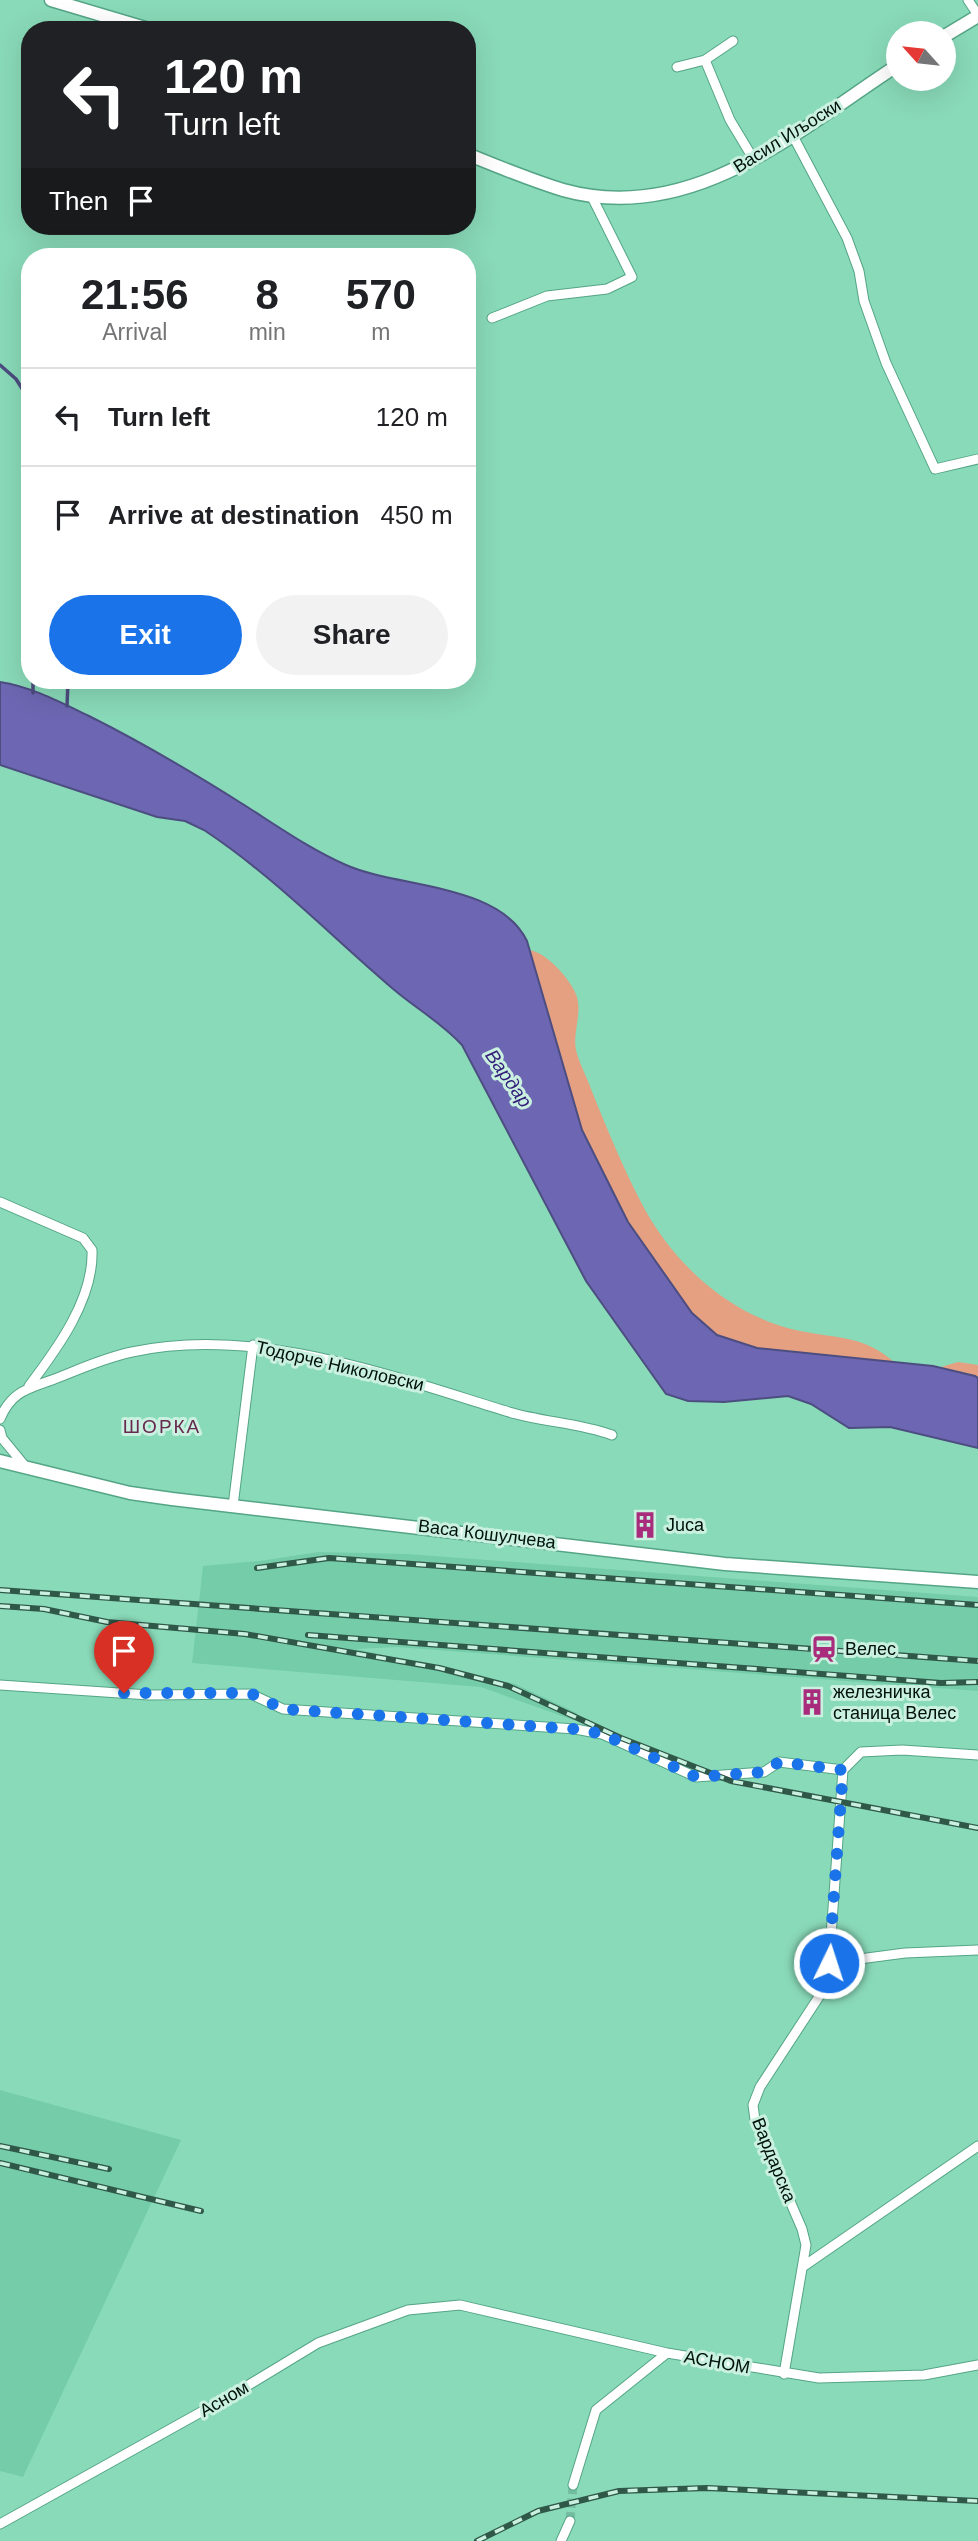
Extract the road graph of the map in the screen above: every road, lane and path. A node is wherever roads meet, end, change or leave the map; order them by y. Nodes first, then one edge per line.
1 (51, 0) edge
2 (968, 0) edge
3 (978, 16) edge
4 (122, 21) edge
5 (956, 29) edge
6 (733, 41) dead end
7 (705, 60) junction
8 (677, 67) dead end
9 (886, 73) edge
10 (793, 136) junction
11 (476, 157) edge
12 (754, 160) junction
13 (591, 195) junction
14 (492, 318) dead end
15 (978, 459) edge
16 (0, 1202) edge
17 (253, 1345) junction
18 (29, 1386) junction
19 (0, 1419) edge
20 (0, 1430) edge
21 (612, 1435) dead end
22 (0, 1461) edge
23 (25, 1466) junction
24 (233, 1506) junction
25 (978, 1582) edge
26 (0, 1685) edge
27 (978, 1755) edge
28 (843, 1770) junction
29 (978, 1950) edge
30 (829, 1963) junction
31 (978, 2146) edge
32 (804, 2266) junction
33 (460, 2305) joint
34 (667, 2353) junction
35 (978, 2365) edge
36 (785, 2374) junction
37 (573, 2485) tunnel mouth
38 (570, 2521) tunnel mouth
39 (0, 2524) edge
40 (561, 2541) edge

1 - 4 main road
2 - 3 street
3 - 5 main road
6 - 7 street
7 - 8 street
7 - 12 street
9 - 10 main road, Васил Иљоски
10 - 12 main road, Васил Иљоски
10 - 15 street
11 - 13 main road, Васил Иљоски
12 - 13 main road, Васил Иљоски
13 - 14 street
16 - 18 street
17 - 18 street, Тодорче Николовски
17 - 21 street, Тодорче Николовски
17 - 24 street
18 - 19 street, Тодорче Николовски
20 - 23 street
22 - 23 main road, Васа Кошулчева
23 - 24 main road, Васа Кошулчева
24 - 25 main road, Васа Кошулчева
26 - 28 street
27 - 28 street
28 - 30 street, Вардарска
29 - 30 street
30 - 32 street, Вардарска
31 - 32 street
32 - 36 street, Вардарска
33 - 34 street, АСНОМ
33 - 39 street, Асном
34 - 36 street, АСНОМ
34 - 37 street
35 - 36 street, АСНОМ
38 - 40 street

